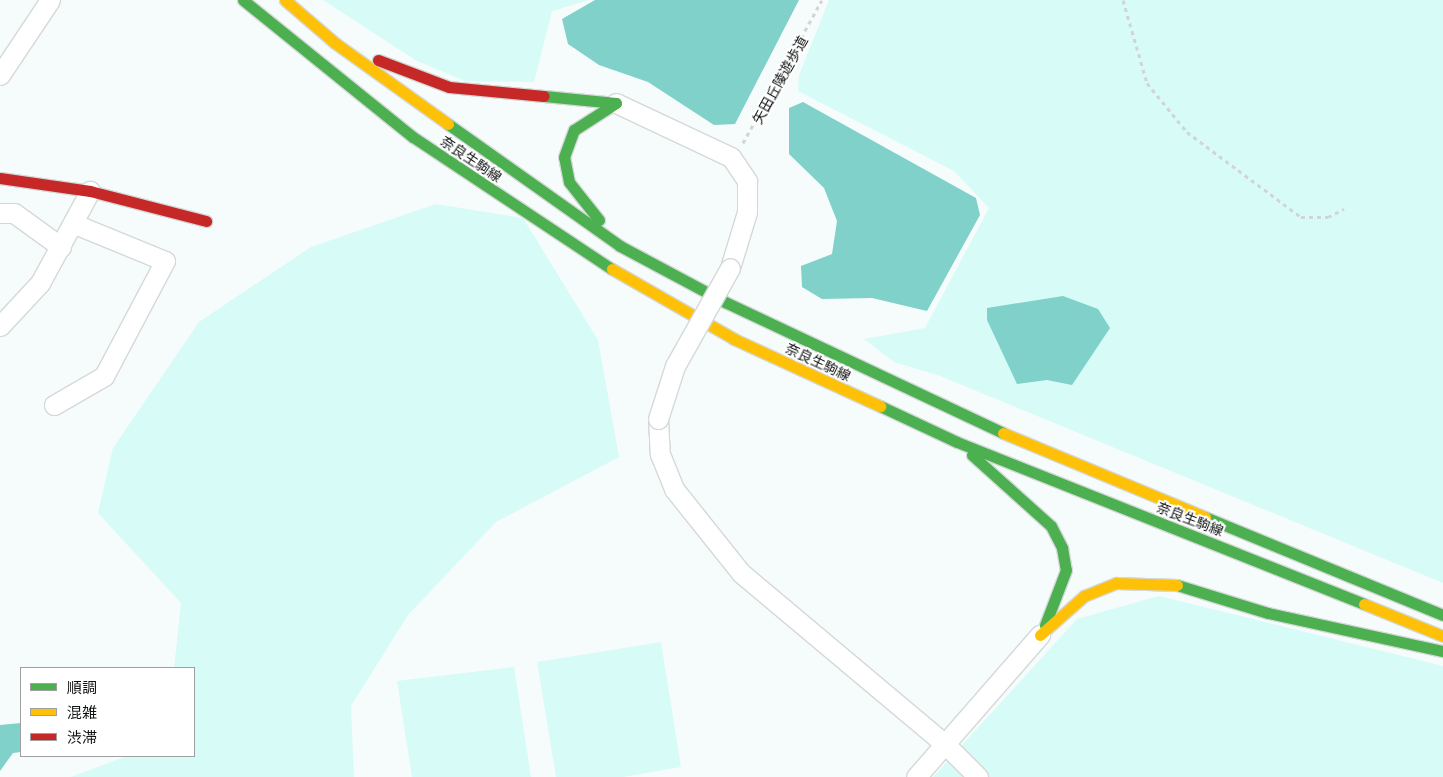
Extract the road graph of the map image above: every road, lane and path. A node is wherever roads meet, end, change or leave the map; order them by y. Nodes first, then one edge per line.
1 (50, 0) edge
2 (243, 0) edge
3 (285, 0) edge
4 (822, 0) edge
5 (1123, 0) edge
6 (336, 43) junction
7 (0, 75) edge
8 (616, 103) junction
9 (731, 157) junction
10 (0, 178) edge
11 (90, 191) junction
12 (1344, 209) dead end
13 (0, 213) edge
14 (206, 221) dead end
15 (75, 224) junction
16 (620, 246) junction
17 (61, 247) junction
18 (0, 326) edge
19 (54, 405) dead end
20 (957, 442) junction
21 (1443, 615) edge
22 (1040, 635) junction
23 (1443, 636) edge
24 (1443, 651) edge
25 (947, 746) junction
26 (916, 777) edge
27 (978, 777) edge

1 - 7 street
2 - 20 main road, 奈良生駒線
3 - 6 main road, 奈良生駒線
4 - 9 path, 矢田丘陵遊歩道
5 - 12 path
6 - 8 main road
6 - 16 main road, 奈良生駒線
8 - 9 street
8 - 16 main road
9 - 25 street, bridge
10 - 11 main road
11 - 14 main road
11 - 15 street
13 - 17 street
15 - 17 street
15 - 19 street
16 - 21 main road, 奈良生駒線
17 - 18 street
20 - 22 main road
20 - 23 main road, 奈良生駒線
22 - 24 main road
22 - 25 street
25 - 26 street
25 - 27 street

